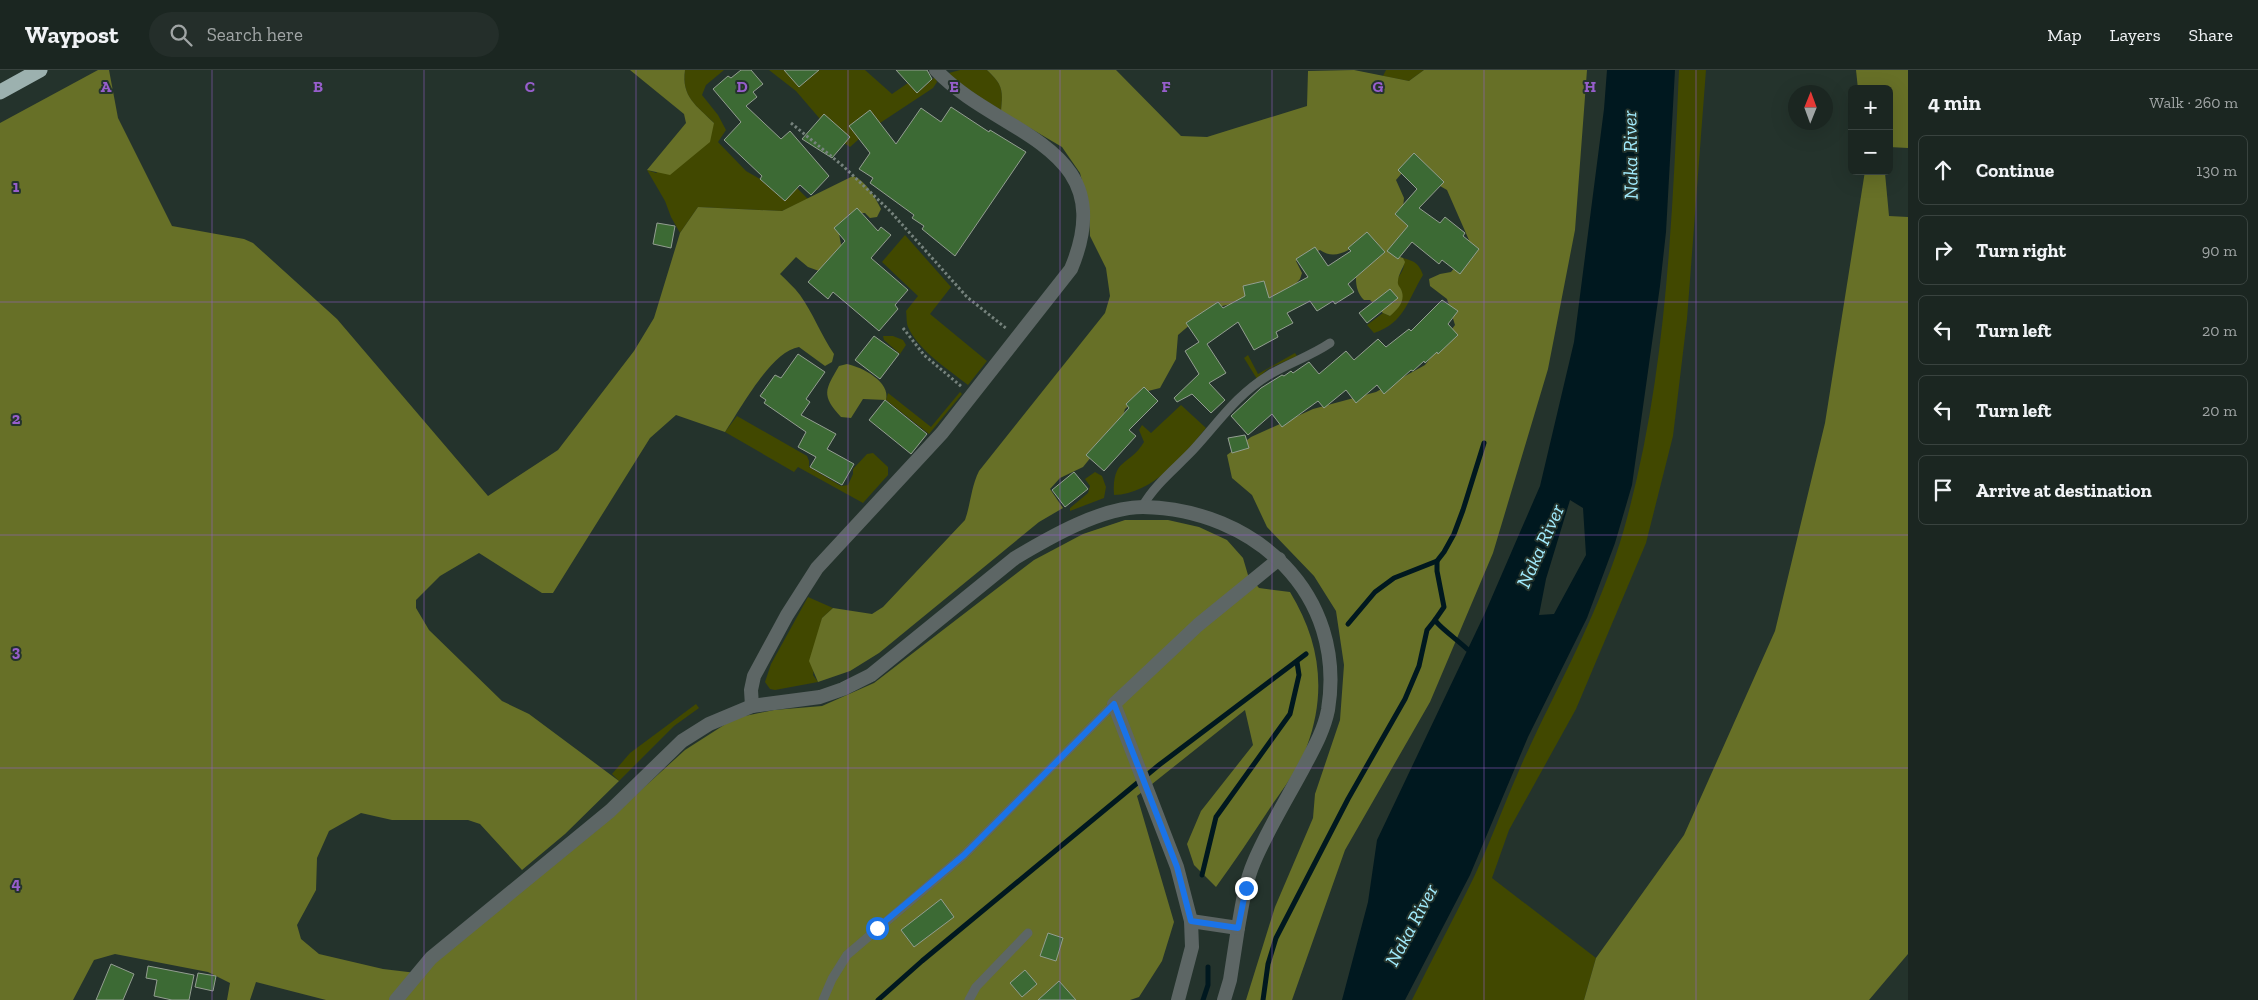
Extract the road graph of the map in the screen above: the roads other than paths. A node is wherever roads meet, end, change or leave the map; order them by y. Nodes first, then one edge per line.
1 (40, 70) edge
2 (936, 70) edge
3 (0, 92) edge
4 (1330, 343) dead end
5 (1142, 507) junction
6 (1279, 559) junction
7 (1114, 704) junction
8 (752, 706) junction
9 (1191, 921) junction
10 (1238, 928) junction
11 (1028, 933) dead end
12 (396, 1000) edge
13 (823, 1000) edge
14 (969, 1000) edge
15 (1178, 1000) edge
16 (1224, 1000) edge

1 - 3 highway
2 - 8 street
4 - 5 lane
5 - 6 street
5 - 8 street
6 - 7 street
6 - 10 street
7 - 9 street
7 - 13 lane
8 - 12 street
9 - 10 street
9 - 15 street
10 - 16 street
11 - 14 lane

